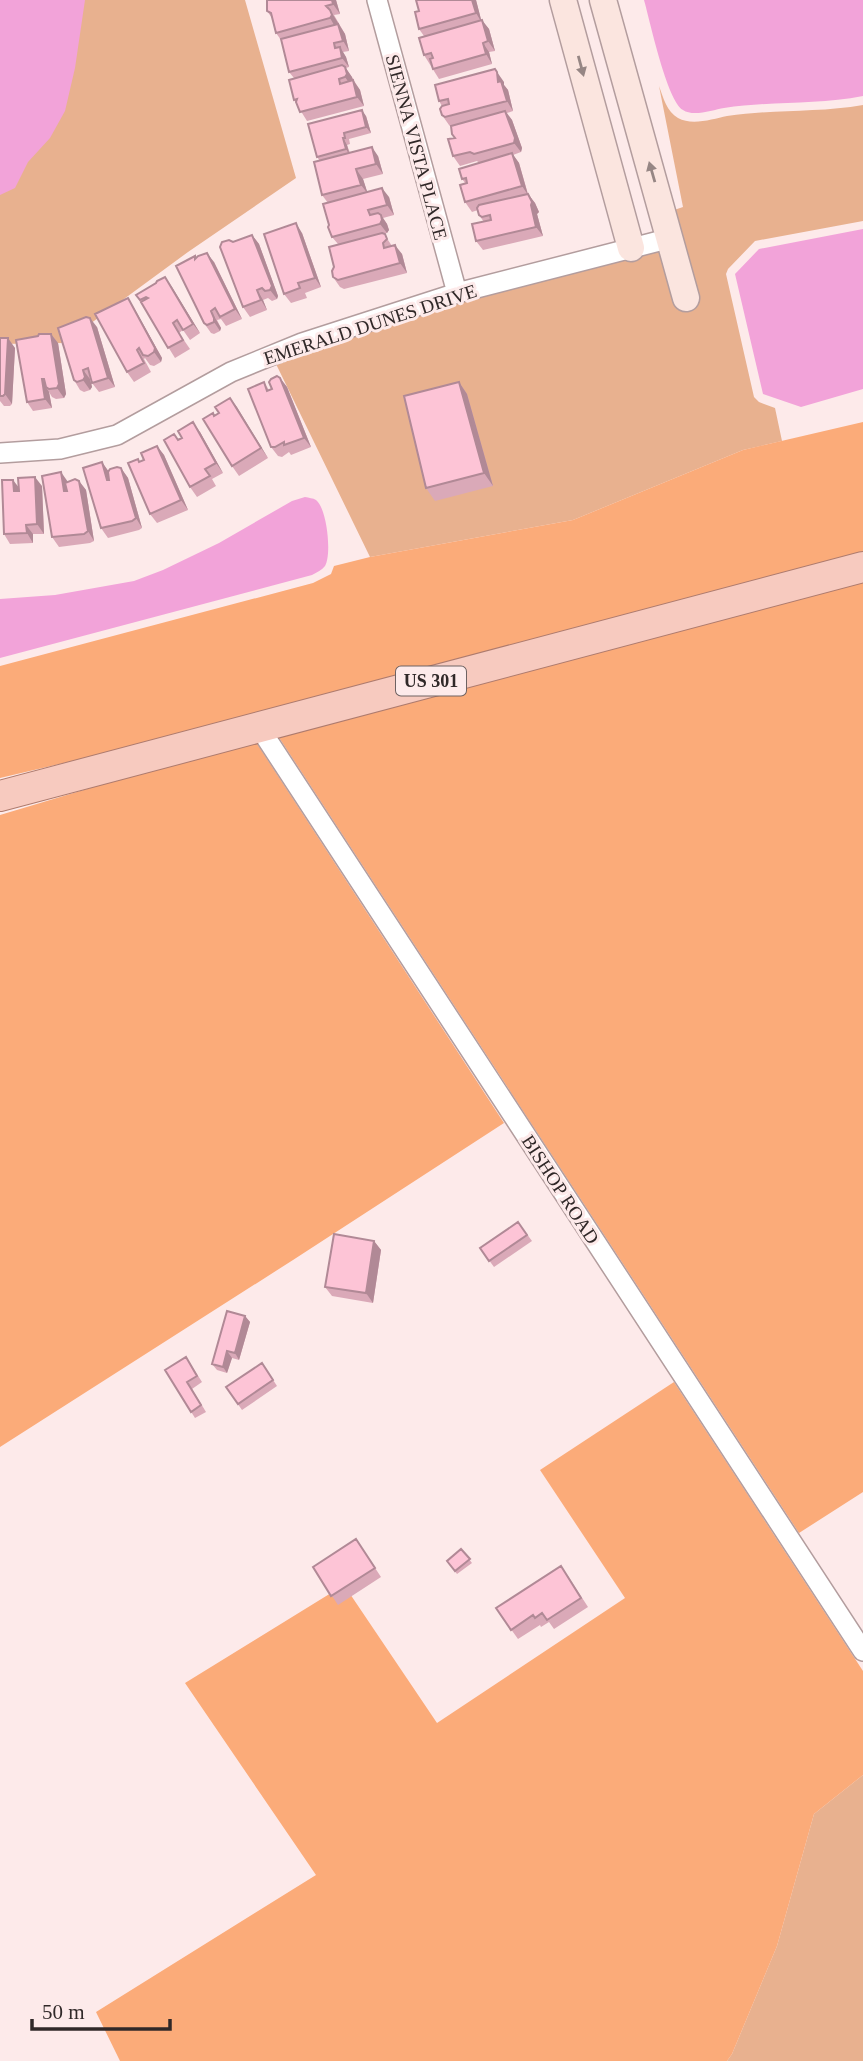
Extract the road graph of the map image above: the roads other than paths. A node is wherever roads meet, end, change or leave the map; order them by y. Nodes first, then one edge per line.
1 (377, 0) edge
2 (563, 0) edge
3 (603, 0) edge
4 (671, 238) junction
5 (631, 248) junction
6 (457, 293) junction
7 (686, 298) dead end
8 (0, 453) edge
9 (863, 568) edge
10 (259, 727) junction
11 (0, 796) edge
12 (863, 1651) edge

1 - 6 street, SIENNA VISTA PLACE
2 -> 5 street
4 -> 3 street
4 - 5 street, EMERALD DUNES DRIVE
4 - 7 street
5 - 6 street, EMERALD DUNES DRIVE
6 - 8 street, EMERALD DUNES DRIVE
9 - 10 main road, US 301
10 - 11 main road, US 301
10 - 12 street, BISHOP ROAD

